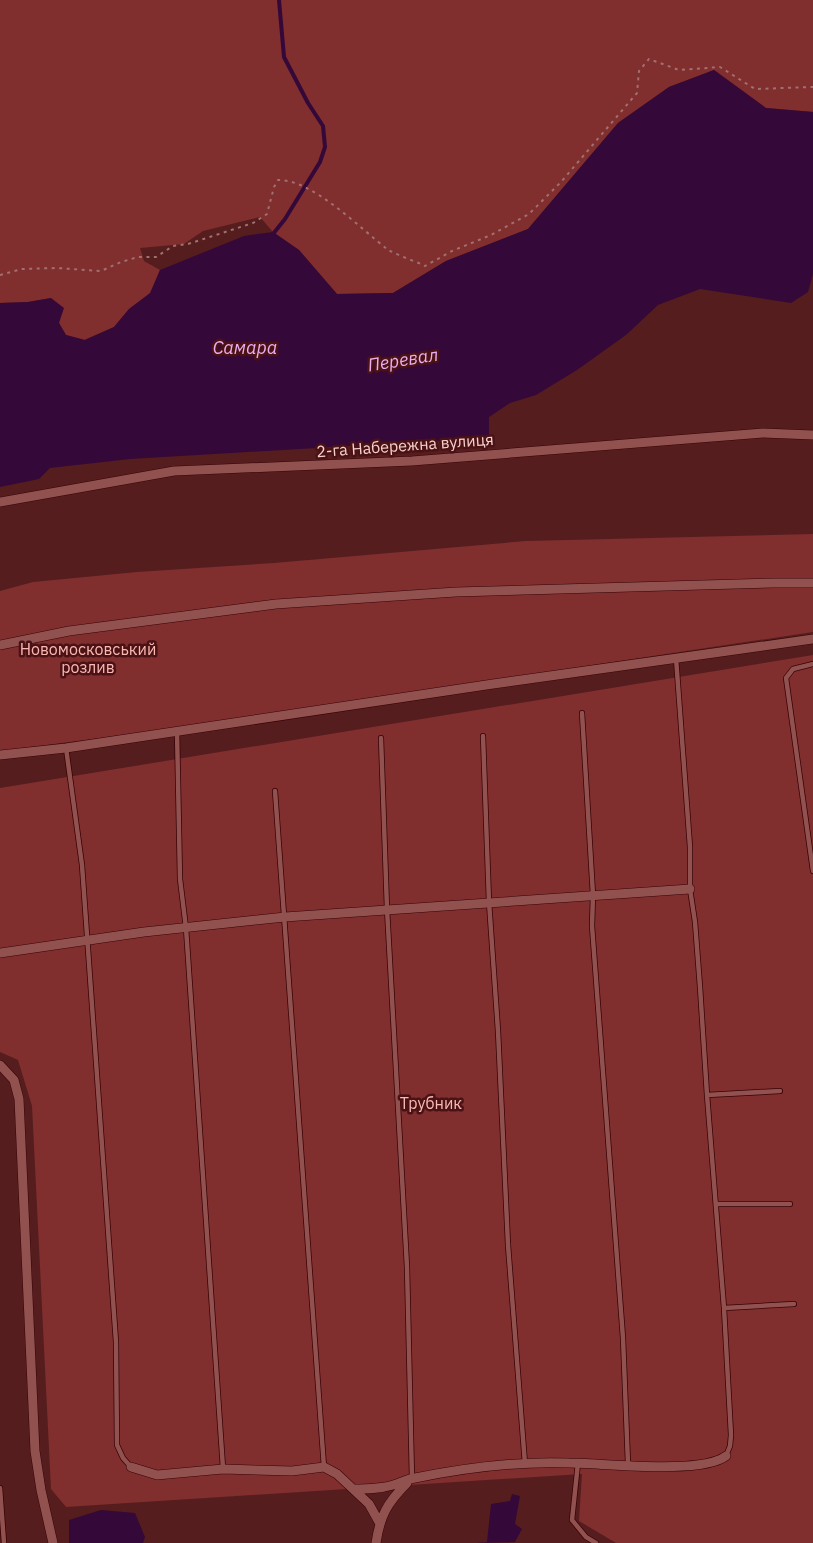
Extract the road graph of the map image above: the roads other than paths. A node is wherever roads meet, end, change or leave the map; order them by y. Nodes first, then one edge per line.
1 (813, 435) edge
2 (0, 502) edge
3 (813, 584) edge
4 (813, 639) edge
5 (0, 645) edge
6 (676, 658) junction
7 (813, 664) edge
8 (582, 713) dead end
9 (177, 731) junction
10 (483, 736) dead end
11 (381, 738) dead end
12 (66, 748) junction
13 (0, 755) edge
14 (276, 791) dead end
15 (813, 871) edge
16 (690, 889) junction
17 (593, 895) junction
18 (489, 902) junction
19 (387, 909) junction
20 (285, 917) junction
21 (186, 928) junction
22 (87, 940) junction
23 (0, 953) edge
24 (0, 1065) edge
25 (780, 1091) dead end
26 (707, 1095) junction
27 (716, 1204) junction
28 (790, 1204) dead end
29 (794, 1304) dead end
30 (724, 1308) junction
31 (726, 1456) joint
32 (578, 1463) junction
33 (525, 1464) junction
34 (628, 1464) junction
35 (131, 1467) joint
36 (324, 1467) junction
37 (224, 1469) junction
38 (412, 1478) junction
39 (0, 1488) edge
40 (353, 1489) junction
41 (379, 1522) junction
42 (4, 1543) edge
43 (53, 1543) edge
44 (375, 1543) edge
45 (596, 1543) edge

1 - 2 street, 2-га Набережна вулиця
3 - 5 street
4 - 6 street
6 - 9 street
6 - 16 lane
7 - 15 lane
8 - 17 lane
9 - 12 street
9 - 21 lane
10 - 18 lane
11 - 19 lane
12 - 13 street
12 - 22 lane
14 - 20 lane
16 - 17 street
16 - 26 lane
17 - 18 street
17 - 34 lane
18 - 19 street
18 - 33 lane
19 - 20 street
19 - 38 lane
20 - 21 street
20 - 36 lane
21 - 22 street
21 - 37 lane
22 - 23 street
22 - 35 lane
24 - 43 street
25 - 26 lane
26 - 27 lane
27 - 28 lane
27 - 30 lane
29 - 30 lane
30 - 31 lane
31 - 34 street
32 - 33 street
32 - 34 street
32 - 45 lane
33 - 38 street
35 - 37 street
36 - 37 street
36 - 40 street
38 - 40 street
38 - 41 street
39 - 42 lane
40 - 41 street
41 - 44 street

